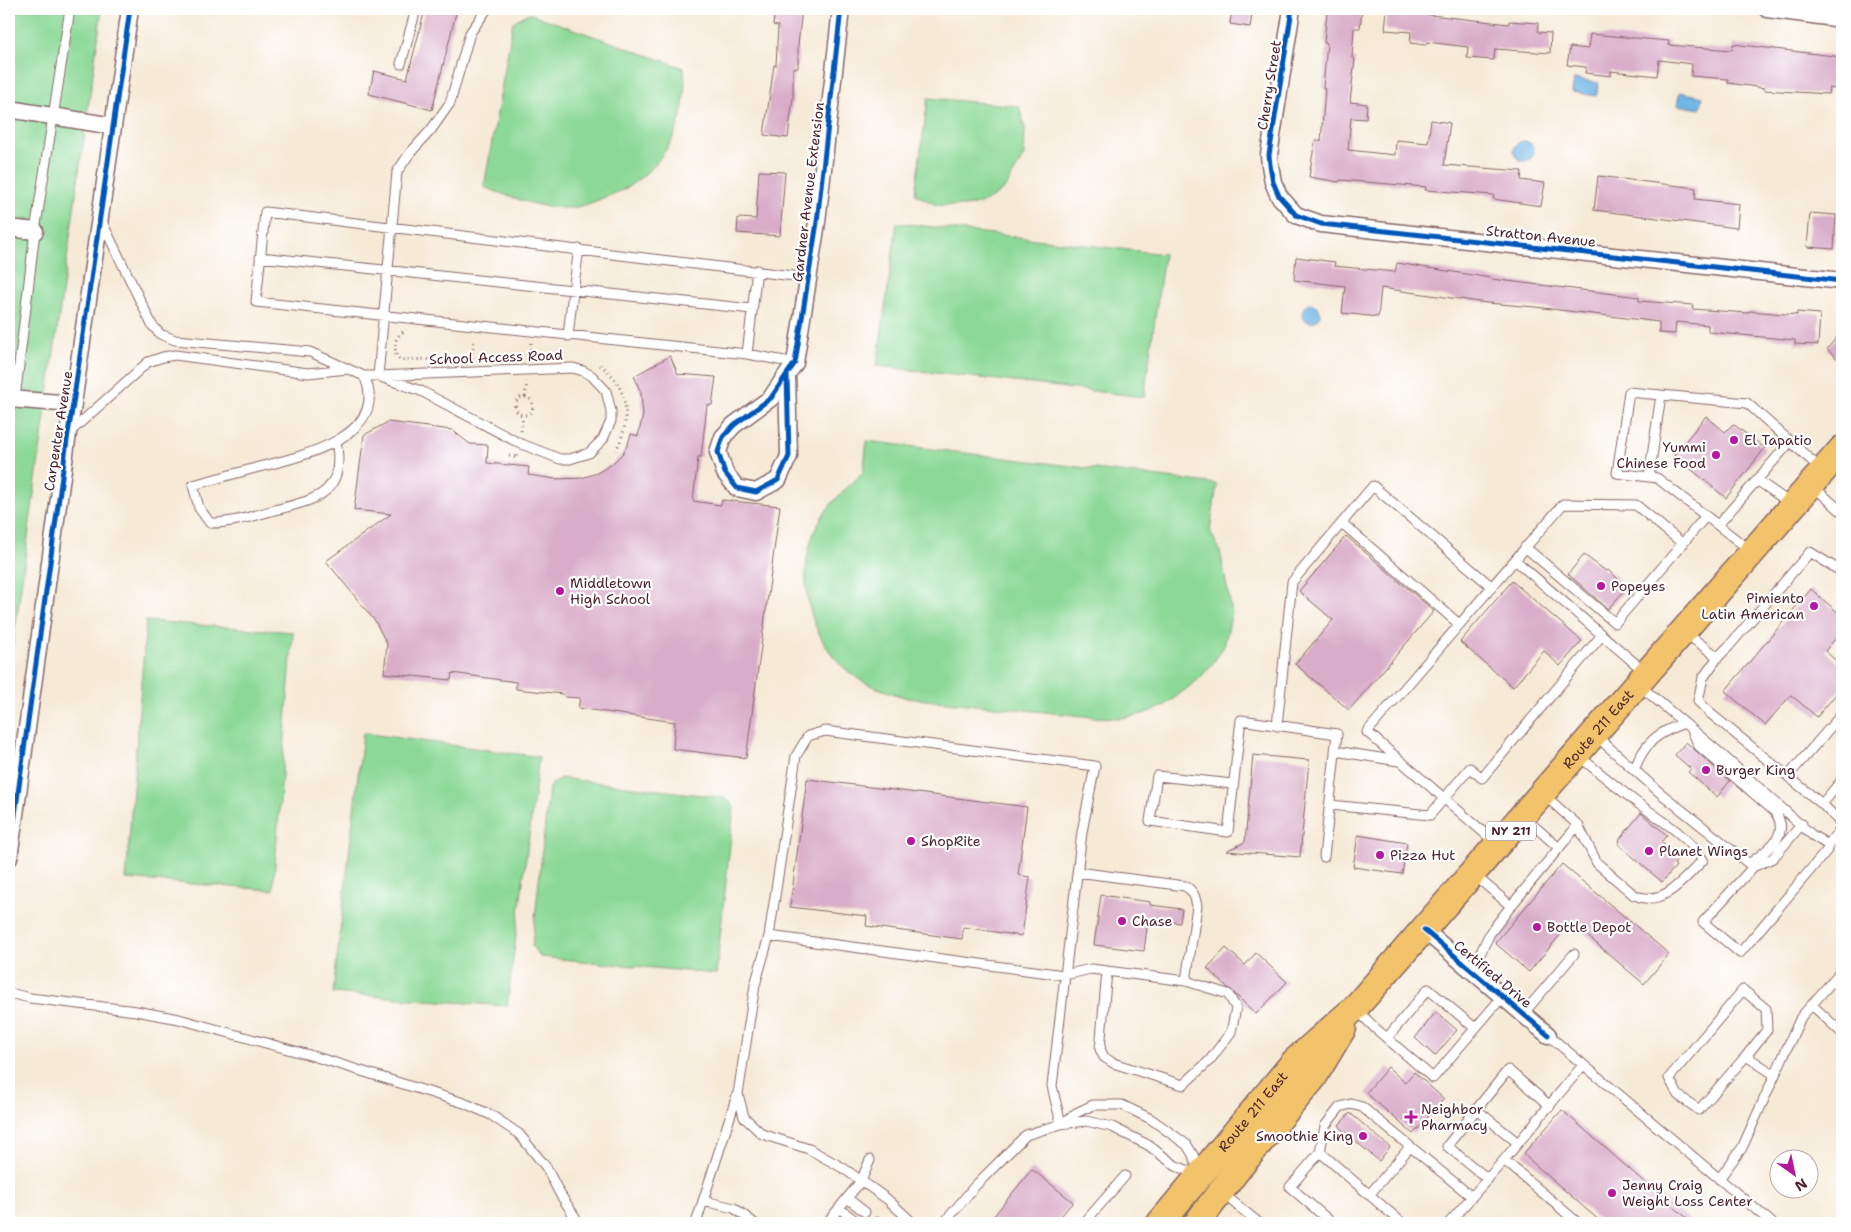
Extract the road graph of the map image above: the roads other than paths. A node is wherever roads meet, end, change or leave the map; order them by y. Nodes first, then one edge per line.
1 (70, 9) edge
2 (130, 9) edge
3 (416, 9) edge
4 (487, 9) edge
5 (841, 9) edge
6 (1292, 9) edge
7 (1767, 9) edge
8 (1842, 19) edge
9 (400, 64) dead end
10 (9, 109) edge
11 (54, 116) junction
12 (113, 126) junction
13 (1270, 165) joint
14 (100, 217) junction
15 (393, 227) junction
16 (9, 228) edge
17 (36, 231) junction
18 (579, 249) junction
19 (260, 257) junction
20 (757, 270) junction
21 (388, 271) junction
22 (810, 278) junction
23 (1842, 281) edge
24 (573, 290) junction
25 (752, 309) junction
26 (384, 316) junction
27 (568, 336) junction
28 (175, 340) junction
29 (747, 354) junction
30 (175, 355) junction
31 (350, 368) junction
32 (791, 369) junction
33 (364, 376) junction
34 (378, 376) junction
35 (1661, 395) junction
36 (12, 399) edge
37 (73, 404) junction
38 (68, 434) junction
39 (336, 441) junction
40 (1790, 442) junction
41 (1842, 449) edge
42 (1649, 477) junction
43 (1817, 478) junction
44 (1757, 480) junction
45 (1794, 505) junction
46 (1842, 512) edge
47 (1706, 516) junction
48 (1342, 523) junction
49 (1718, 525) junction
50 (1683, 544) junction
51 (1525, 547) junction
52 (1753, 552) junction
53 (1515, 560) junction
54 (1842, 572) edge
55 (1492, 587) junction
56 (1459, 624) junction
57 (1684, 632) junction
58 (1602, 635) junction
59 (1718, 658) junction
60 (1643, 679) junction
61 (1842, 714) edge
62 (1277, 726) junction
63 (1687, 726) junction
64 (1595, 735) junction
65 (1335, 751) junction
66 (1578, 754) junction
67 (1401, 761) junction
68 (1634, 770) junction
69 (1788, 776) junction
70 (1842, 780) edge
71 (1233, 784) junction
72 (1543, 794) junction
73 (1445, 799) junction
74 (1822, 804) junction
75 (1330, 805) junction
76 (1523, 817) junction
77 (1802, 824) junction
78 (1578, 825) junction
79 (1498, 845) junction
80 (1828, 845) junction
81 (1560, 848) junction
82 (1324, 857) dead end
83 (9, 858) edge
84 (1751, 866) junction
85 (1077, 872) junction
86 (1473, 874) junction
87 (1511, 906) junction
88 (1424, 930) junction
89 (769, 936) junction
90 (1574, 954) dead end
91 (1842, 970) edge
92 (1107, 971) junction
93 (1472, 971) junction
94 (1064, 975) junction
95 (1186, 981) junction
96 (9, 993) edge
97 (1502, 996) junction
98 (1812, 1005) junction
99 (1355, 1008) junction
100 (1523, 1014) junction
101 (1475, 1028) junction
102 (1842, 1033) edge
103 (1548, 1035) joint
104 (1387, 1038) junction
105 (1746, 1056) junction
106 (1583, 1065) junction
107 (1775, 1074) junction
108 (738, 1094) junction
109 (1550, 1106) junction
110 (1477, 1110) junction
111 (1061, 1124) junction
112 (1518, 1143) junction
113 (1410, 1147) junction
114 (1320, 1152) junction
115 (870, 1160) dead end
116 (1504, 1160) junction
117 (1125, 1176) dead end
118 (1488, 1179) junction
119 (1719, 1179) junction
120 (861, 1181) junction
121 (1210, 1184) junction
122 (1369, 1195) junction
123 (1472, 1197) junction
124 (847, 1198) junction
125 (704, 1201) junction
126 (840, 1208) junction
127 (865, 1212) dead end
128 (750, 1222) edge
129 (857, 1222) dead end
130 (579, 1223) edge
131 (696, 1223) edge
132 (827, 1223) edge
133 (913, 1223) edge
134 (944, 1223) edge
135 (1084, 1223) edge
136 (1160, 1223) edge
137 (1197, 1223) edge
138 (1259, 1223) edge
139 (1332, 1223) edge
140 (1402, 1223) edge
141 (1449, 1223) edge
142 (1578, 1223) edge
143 (1772, 1223) edge

1 - 11 lane
2 - 12 street, Carpenter Avenue
3 - 9 lane
4 - 15 lane
5 - 22 street, Gardner Avenue Extension
6 - 13 street, Cherry Street
7 - 8 street
10 - 11 street
11 - 12 street
11 - 17 lane
12 - 14 street, Carpenter Avenue
13 - 23 street, Stratton Avenue
14 - 28 lane, School Access Road
14 - 37 street, Carpenter Avenue
15 - 18 lane
15 - 19 lane
15 - 21 lane
16 - 17 street
17 - 36 lane
18 - 20 lane
18 - 24 lane
19 - 21 lane
19 - 26 lane
20 - 22 lane
20 - 25 lane
21 - 24 lane
21 - 26 lane
22 - 32 street, Gardner Avenue Extension
24 - 25 lane
24 - 27 lane
25 - 29 lane
26 - 27 lane
26 - 34 lane
27 - 29 lane
28 - 30 lane
28 - 31 lane, School Access Road
29 - 32 lane
30 - 31 lane
30 - 38 lane
31 - 33 lane, School Access Road
32 - 32 street, Gardner Avenue Extension
33 - 34 lane, School Access Road
33 - 39 lane
34 - 34 lane, School Access Road
35 - 40 lane
35 - 42 lane
35 - 42 lane
36 - 37 street
37 - 38 street, Carpenter Avenue
38 - 83 street, Carpenter Avenue
39 - 39 lane
40 - 43 lane
40 - 44 lane
41 - 43 main road, Route 211 East / NY 211
42 - 47 lane
43 - 45 main road, Route 211 East / NY 211
43 - 46 lane
44 - 45 lane
44 - 49 lane
45 - 52 main road, Route 211 East / NY 211
47 - 49 lane
47 - 50 lane
48 - 55 lane
48 - 56 lane
48 - 62 lane
49 - 52 lane
50 - 51 lane
50 - 51 lane
51 - 53 lane
52 - 57 main road, Route 211 East / NY 211
53 - 55 lane
53 - 58 lane
54 - 59 lane
55 - 56 lane
56 - 67 lane
57 - 59 lane
57 - 60 main road, Route 211 East / NY 211
58 - 60 lane
58 - 73 lane
59 - 69 lane
60 - 63 lane
60 - 64 main road, Route 211 East / NY 211
61 - 69 lane
62 - 65 lane
62 - 71 lane
63 - 68 lane
63 - 77 lane
63 - 84 lane
64 - 66 main road, Route 211 East / NY 211
64 - 68 lane
65 - 67 lane
65 - 75 lane
66 - 72 main road, Route 211 East / NY 211
66 - 78 lane
67 - 73 lane
68 - 84 lane
69 - 74 lane
70 - 74 lane
71 - 71 lane
72 - 76 main road, Route 211 East / NY 211
72 - 78 lane
73 - 75 lane
73 - 79 lane
74 - 80 lane
75 - 82 lane
76 - 79 main road, Route 211 East / NY 211
76 - 81 lane
77 - 80 lane
77 - 84 lane
78 - 81 lane
79 - 86 main road, Route 211 East / NY 211
80 - 84 lane
81 - 87 lane
85 - 89 lane
85 - 94 lane
85 - 95 lane
86 - 87 lane
86 - 88 main road, Route 211 East / NY 211
87 - 93 lane
88 - 93 street, Certified Drive
88 - 99 main road, Route 211 East / NY 211
89 - 94 lane
89 - 108 lane
90 - 100 lane
91 - 98 lane
92 - 94 lane
92 - 95 lane
92 - 95 lane
93 - 97 street, Certified Drive
94 - 111 lane
96 - 130 lane
97 - 100 street, Certified Drive
97 - 101 lane
98 - 102 lane
98 - 107 lane
99 - 104 lane
99 - 121 main road, Route 211 East / NY 211
100 - 103 street, Certified Drive
101 - 104 lane
101 - 104 lane
103 - 106 lane
105 - 105 lane
105 - 107 lane
106 - 109 lane
106 - 119 lane
107 - 119 lane
108 - 120 lane
108 - 125 lane
109 - 110 lane
109 - 112 lane
110 - 112 lane
110 - 118 lane
111 - 121 lane
111 - 121 lane
111 - 134 lane
112 - 116 lane
113 - 114 lane
113 - 122 lane
113 - 123 lane
114 - 122 lane
114 - 139 lane
115 - 120 lane
116 - 118 lane
116 - 142 lane
117 - 135 lane
118 - 123 lane
119 - 143 lane
120 - 124 lane
120 - 133 lane
121 - 136 main road, Route 211 East / NY 211
121 - 137 main road, Route 211 East / NY 211
121 - 138 lane
122 - 140 lane
123 - 141 lane
124 - 126 lane
124 - 127 lane
125 - 128 lane
125 - 131 lane
126 - 129 lane
126 - 132 lane

